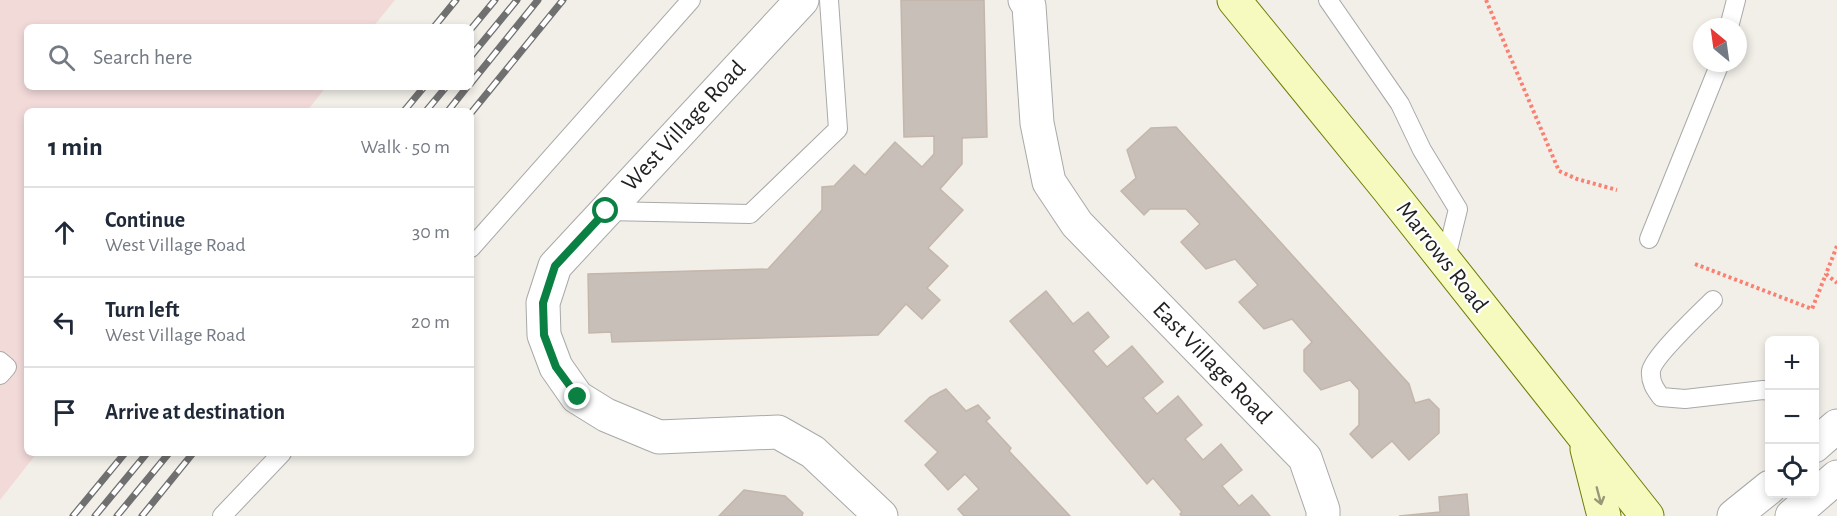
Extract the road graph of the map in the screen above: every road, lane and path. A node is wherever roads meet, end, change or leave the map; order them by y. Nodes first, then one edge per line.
1 (691, 0) edge
2 (802, 0) edge
3 (829, 0) edge
4 (1025, 0) edge
5 (1234, 0) edge
6 (1328, 0) edge
7 (1486, 0) edge
8 (1736, 0) edge
9 (1731, 18) edge
10 (1716, 72) edge
11 (1617, 190) dead end
12 (606, 211) junction
13 (1649, 239) dead end
14 (474, 245) edge
15 (1837, 246) edge
16 (1445, 262) junction
17 (1695, 264) dead end
18 (1826, 274) junction
19 (1837, 283) edge
20 (1713, 300) dead end
21 (0, 361) edge
22 (0, 375) edge
23 (1765, 390) edge
24 (1583, 435) junction
25 (279, 456) edge
26 (1837, 477) edge
27 (1765, 491) edge
28 (222, 516) edge
29 (881, 516) edge
30 (1323, 516) edge
31 (1604, 516) edge
32 (1647, 516) edge
33 (1734, 516) edge
34 (1792, 516) edge

1 - 14 lane
2 - 12 street, West Village Road
3 - 12 lane
4 - 30 street, East Village Road
5 - 16 street, Marrows Road
6 - 16 lane
7 - 11 path
8 - 9 lane
10 - 13 lane
12 - 29 street, West Village Road
15 - 18 path
16 - 24 street, Marrows Road
17 - 18 path
18 - 19 path
20 - 23 lane
21 - 22 lane
24 -> 31 street
24 - 32 street, Marrows Road
25 - 28 lane
26 - 34 street
27 - 33 street

